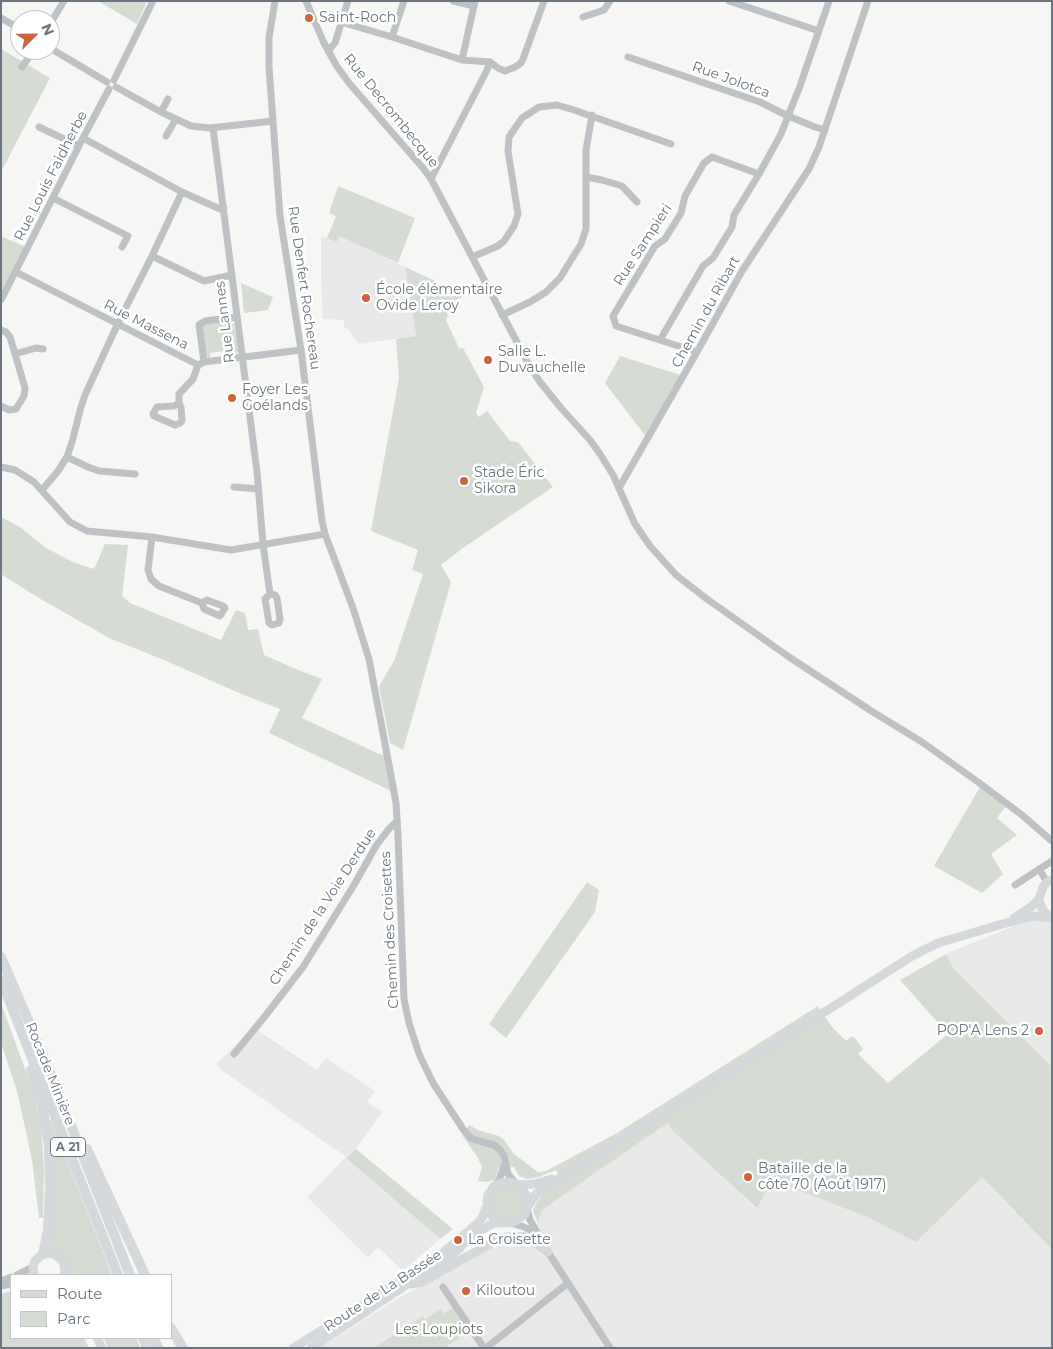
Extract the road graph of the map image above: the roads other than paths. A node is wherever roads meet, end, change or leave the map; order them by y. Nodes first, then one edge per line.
1 (153, 1) edge
2 (275, 1) edge
3 (306, 1) edge
4 (348, 1) edge
5 (404, 1) edge
6 (454, 1) edge
7 (544, 1) edge
8 (610, 1) edge
9 (729, 1) edge
10 (829, 1) edge
11 (868, 1) edge
12 (475, 4) edge
13 (583, 17) dead end
14 (341, 22) junction
15 (819, 31) junction
16 (392, 37) junction
17 (328, 51) junction
18 (60, 54) edge
19 (628, 57) dead end
20 (27, 60) edge
21 (462, 60) junction
22 (490, 62) junction
23 (22, 67) dead end
24 (111, 85) junction
25 (168, 99) dead end
26 (161, 112) junction
27 (592, 116) junction
28 (788, 116) junction
29 (176, 119) junction
30 (273, 121) junction
31 (39, 126) dead end
32 (213, 128) junction
33 (825, 130) junction
34 (166, 136) dead end
35 (83, 138) junction
36 (670, 144) dead end
37 (79, 146) junction
38 (759, 174) junction
39 (586, 178) junction
40 (431, 179) junction
41 (182, 192) junction
42 (52, 198) junction
43 (637, 202) dead end
44 (224, 208) junction
45 (122, 247) dead end
46 (152, 256) junction
47 (472, 258) junction
48 (16, 272) junction
49 (232, 275) junction
50 (1, 300) edge
51 (502, 314) junction
52 (237, 317) junction
53 (117, 324) junction
54 (1, 330) edge
55 (660, 340) junction
56 (43, 349) dead end
57 (301, 350) junction
58 (697, 352) junction
59 (15, 354) junction
60 (242, 357) junction
61 (201, 364) junction
62 (179, 403) dead end
63 (1, 406) edge
64 (67, 456) junction
65 (1, 467) edge
66 (135, 474) dead end
67 (234, 487) dead end
68 (619, 488) junction
69 (258, 489) junction
70 (42, 490) junction
71 (325, 534) junction
72 (152, 537) junction
73 (263, 544) junction
74 (270, 594) dead end
75 (202, 603) dead end
76 (369, 659) joint
77 (397, 821) junction
78 (1052, 841) edge
79 (1052, 861) edge
80 (1039, 869) junction
81 (1049, 881) edge
82 (1015, 885) dead end
83 (1039, 899) junction
84 (1050, 918) edge
85 (1006, 923) junction
86 (1, 956) edge
87 (1, 980) edge
88 (17, 1018) junction
89 (234, 1054) dead end
90 (44, 1058) junction
91 (506, 1164) junction
92 (564, 1175) junction
93 (518, 1185) junction
94 (494, 1186) junction
95 (487, 1206) junction
96 (527, 1207) junction
97 (507, 1223) junction
98 (538, 1234) junction
99 (548, 1252) junction
100 (43, 1254) junction
101 (33, 1271) edge
102 (64, 1274) edge
103 (118, 1274) edge
104 (130, 1274) edge
105 (145, 1274) edge
106 (568, 1283) junction
107 (406, 1285) junction
108 (443, 1287) dead end
109 (172, 1330) edge
110 (183, 1348) edge
111 (293, 1348) edge
112 (311, 1348) edge
113 (485, 1348) edge
114 (610, 1348) edge

1 - 24 street, Rue Louis Faidherbe
2 - 30 street, Rue Denfert Rochereau
3 - 17 street, Rue Decrombecque
4 - 14 street
5 - 16 street
6 - 12 street
7 - 22 street
8 - 13 street
9 - 15 street
10 - 15 street
11 - 33 street, Chemin du Ribart
12 - 21 street
14 - 16 street
14 - 17 street
15 - 28 street
16 - 21 street
17 - 40 street, Rue Decrombecque
18 - 24 street
19 - 28 street, Rue Jolotca
20 - 23 street
21 - 22 street
22 - 40 street
24 - 26 street
24 - 35 street, Rue Louis Faidherbe
25 - 26 street
26 - 29 street
27 - 36 street
27 - 39 street
27 - 47 street
28 - 33 street, Rue Jolotca
28 - 38 street
29 - 32 street
29 - 34 street
30 - 32 street
30 - 57 street, Rue Denfert Rochereau
31 - 37 street
32 - 44 street, Rue Lannes
33 - 58 street, Chemin du Ribart
35 - 37 street, Rue Louis Faidherbe
35 - 41 street
37 - 42 street, Rue Louis Faidherbe
38 - 55 street
38 - 55 street, Rue Sampieri
39 - 43 street
39 - 51 street
40 - 47 street, Rue Decrombecque
41 - 44 street
41 - 46 street
42 - 45 street
42 - 48 street, Rue Louis Faidherbe
44 - 49 street, Rue Lannes
46 - 49 street
46 - 53 street
47 - 51 street, Rue Decrombecque
48 - 50 street, Rue Louis Faidherbe
48 - 53 street, Rue Massena
49 - 52 street, Rue Lannes
51 - 68 street, Rue Decrombecque
52 - 60 street, Rue Lannes
52 - 61 street
53 - 61 street, Rue Massena
53 - 64 street
54 - 59 street
55 - 58 street, Rue Sampieri
56 - 59 street
57 - 60 street
57 - 71 street, Rue Denfert Rochereau
58 - 68 street, Chemin du Ribart
59 - 63 street
60 - 61 street
60 - 69 street, Rue Lannes
61 - 62 street
64 - 66 street
64 - 70 street
65 - 70 street
67 - 69 street
68 - 78 street, Rue Decrombecque
69 - 73 street, Rue Lannes
70 - 72 street
71 - 73 street
71 - 76 street, Rue Denfert Rochereau
72 - 73 street
72 - 75 street
73 - 74 street, Rue Lannes
76 - 77 street, Chemin des Croisettes
77 - 89 street, Chemin de la Voie Derdue
77 - 91 street, Chemin des Croisettes
79 - 80 street
80 - 81 street
80 - 82 street
81 - 83 main road
83 - 84 main road
83 - 85 main road
84 - 85 main road
85 - 92 main road
86 - 90 highway, Rocade Minière / A 21
87 - 88 highway, Rocade Minière / A 21
88 - 100 highway
88 - 103 highway, Rocade Minière / A 21
90 - 104 highway, Rocade Minière / A 21
90 - 105 highway
91 - 93 street, Chemin des Croisettes
91 - 94 street
92 - 93 main road
92 - 96 main road
93 - 94 main road
93 - 96 main road
94 - 95 main road
95 - 97 main road
95 - 111 main road, Route de La Bassée
96 - 97 main road
96 - 98 street
97 - 98 street
97 - 107 main road, Route de La Bassée
98 - 99 street
99 - 106 street
99 - 107 main road
100 - 101 main road
100 - 102 main road
106 - 113 street
106 - 114 street
107 - 112 main road, Route de La Bassée
108 - 113 street
109 - 110 highway

